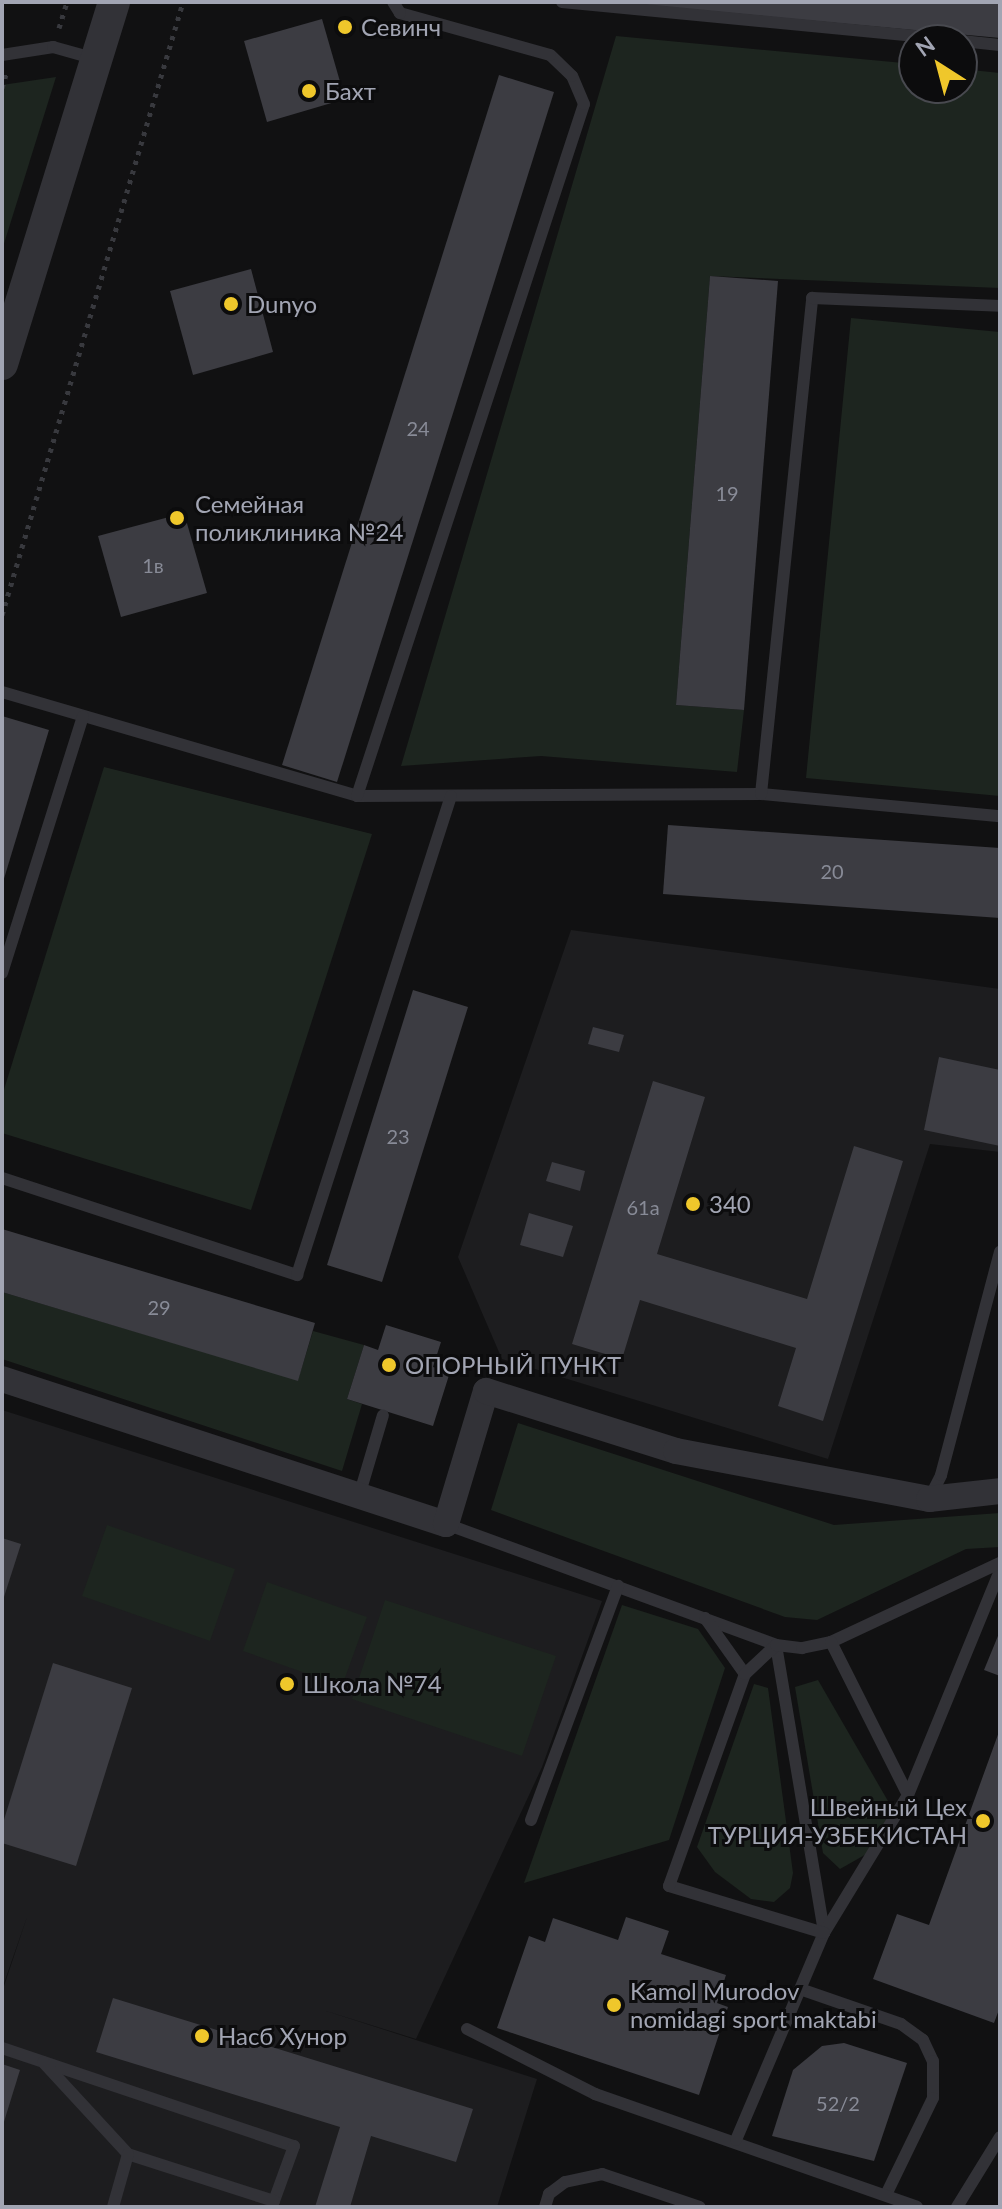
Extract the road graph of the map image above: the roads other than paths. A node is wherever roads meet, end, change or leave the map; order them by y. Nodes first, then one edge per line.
1 (114, 2) edge
2 (393, 2) edge
3 (562, 2) edge
4 (898, 35) edge
5 (978, 43) edge
6 (1000, 45) edge
7 (2, 55) edge
8 (96, 59) junction
9 (1000, 306) edge
10 (2, 364) edge
11 (2, 692) edge
12 (83, 716) junction
13 (761, 794) junction
14 (357, 796) junction
15 (451, 796) junction
16 (1000, 816) edge
17 (2, 973) edge
18 (2, 1178) edge
19 (1000, 1252) edge
20 (2, 1379) edge
21 (383, 1415) dead end
22 (1000, 1491) edge
23 (359, 1496) junction
24 (929, 1499) junction
25 (446, 1524) junction
26 (1000, 1563) edge
27 (1000, 1571) edge
28 (618, 1586) junction
29 (704, 1617) junction
30 (831, 1642) junction
31 (776, 1645) junction
32 (745, 1674) junction
33 (908, 1795) junction
34 (531, 1820) dead end
35 (824, 1933) junction
36 (800, 1989) junction
37 (467, 2029) dead end
38 (2, 2048) edge
39 (43, 2062) junction
40 (1000, 2137) edge
41 (736, 2140) junction
42 (128, 2154) junction
43 (886, 2195) junction
44 (113, 2207) edge
45 (545, 2207) edge
46 (700, 2207) edge
47 (917, 2207) edge
48 (957, 2207) edge

1 - 8 street
2 - 14 lane
3 - 4 lane
5 - 6 lane
7 - 8 lane
8 - 10 street
9 - 13 lane
11 - 12 lane
12 - 14 lane
12 - 17 lane
13 - 15 lane
13 - 16 lane
14 - 15 lane
15 - 18 lane
19 - 24 lane
20 - 23 street
21 - 23 lane
22 - 24 street
23 - 25 street
24 - 25 street
25 - 28 lane
26 - 30 lane
27 - 33 lane
28 - 29 lane
28 - 34 lane
29 - 31 lane
29 - 32 lane
30 - 31 lane
30 - 33 lane
31 - 32 lane
31 - 35 lane
32 - 35 lane
33 - 35 lane
35 - 36 lane
36 - 41 lane
36 - 43 lane
37 - 41 lane
38 - 39 lane
39 - 42 lane
39 - 42 lane
40 - 48 lane
41 - 43 lane
42 - 44 lane
43 - 47 lane
45 - 46 lane

